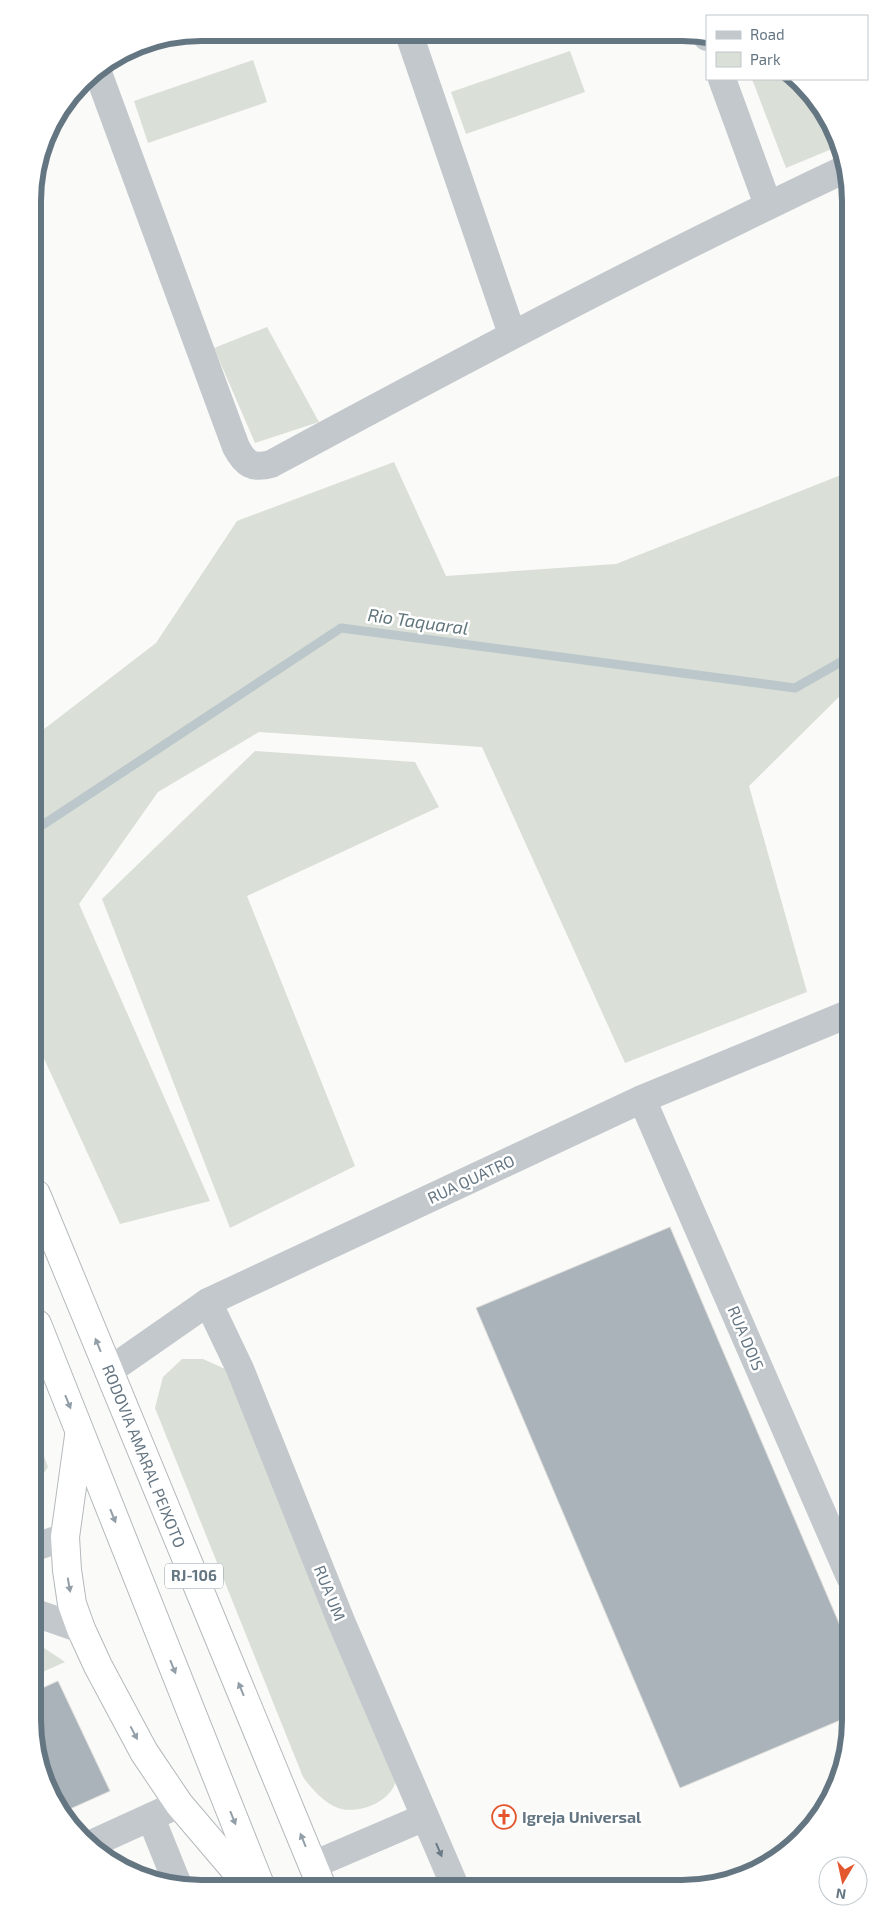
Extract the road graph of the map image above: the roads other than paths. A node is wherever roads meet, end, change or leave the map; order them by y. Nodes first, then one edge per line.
1 (411, 41) edge
2 (100, 78) edge
3 (722, 80) edge
4 (839, 173) edge
5 (768, 205) junction
6 (512, 334) junction
7 (841, 1017) edge
8 (642, 1099) junction
9 (41, 1207) edge
10 (208, 1302) junction
11 (41, 1335) edge
12 (109, 1371) junction
13 (80, 1432) junction
14 (65, 1537) junction
15 (41, 1545) edge
16 (841, 1557) edge
17 (41, 1615) edge
18 (81, 1629) junction
19 (179, 1804) junction
20 (425, 1816) junction
21 (151, 1818) junction
22 (98, 1841) edge
23 (317, 1875) edge
24 (175, 1877) edge
25 (244, 1880) edge
26 (258, 1880) edge
27 (452, 1880) edge

1 - 6 street
2 - 6 street
3 - 5 street
4 - 5 street
5 - 6 street
7 - 8 street, RUA QUATRO
8 - 10 street, RUA QUATRO
8 - 16 street, RUA DOIS
12 -> 9 highway, RODOVIA AMARAL PEIXOTO / RJ-106
10 - 12 street, RUA QUATRO
10 - 20 street, RUA UM
11 -> 13 highway, RJ-106
23 -> 12 highway, RODOVIA AMARAL PEIXOTO / RJ-106
13 - 14 highway
13 -> 26 highway, RJ-106
14 - 15 street
14 -> 18 highway
17 - 18 street
18 -> 19 highway
19 - 21 street
19 - 25 highway
20 - 23 street
20 -> 27 street, RUA UM
21 - 22 street
21 - 24 street

